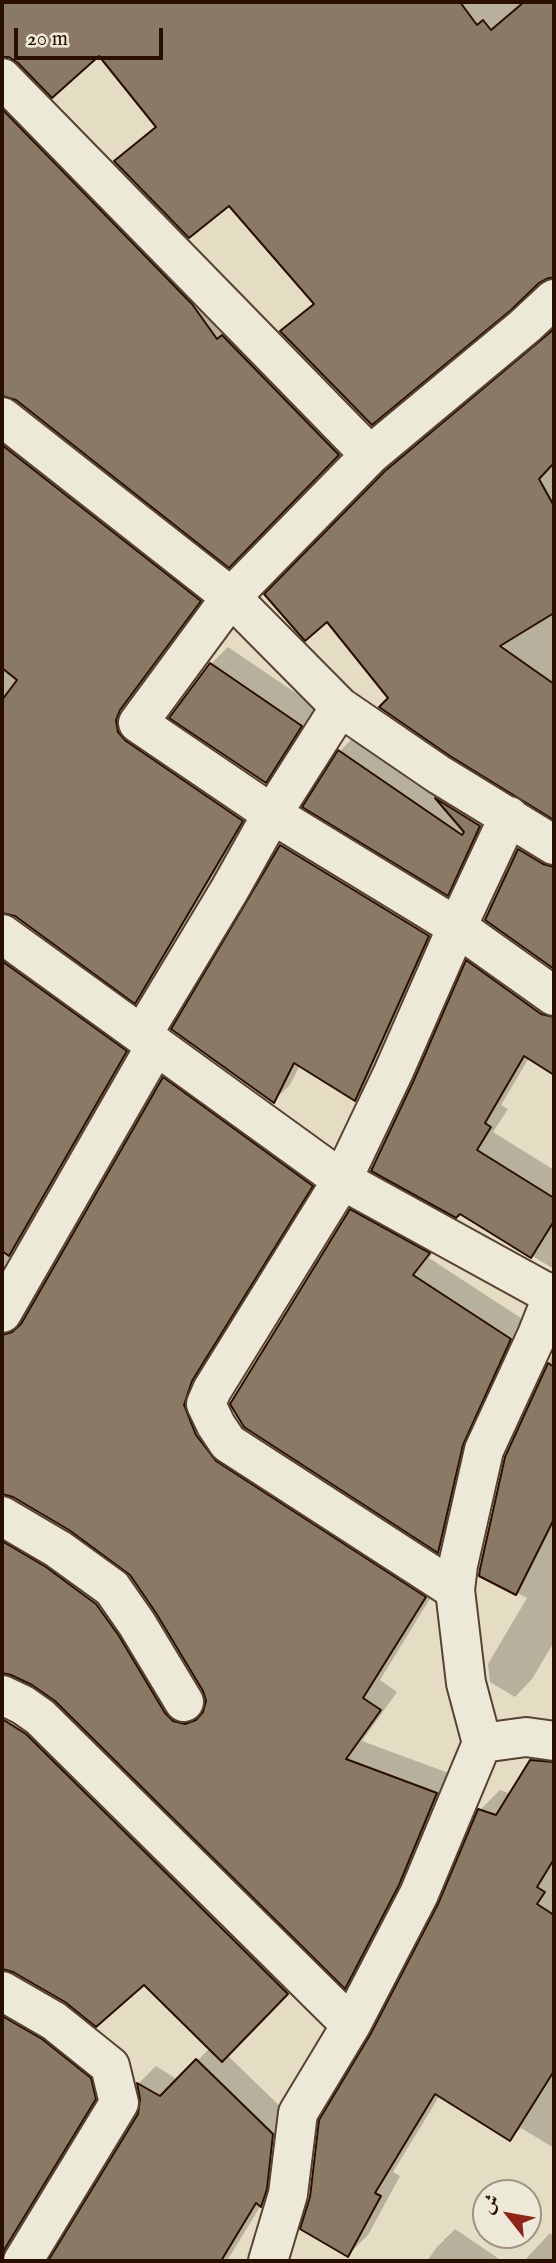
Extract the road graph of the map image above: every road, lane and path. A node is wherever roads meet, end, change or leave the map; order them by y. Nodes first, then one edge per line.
1 (2, 78) edge
2 (554, 299) edge
3 (2, 417) edge
4 (370, 455) junction
5 (231, 597) junction
6 (340, 707) junction
7 (272, 814) junction
8 (509, 816) junction
9 (554, 845) edge
10 (457, 927) junction
11 (2, 934) edge
12 (554, 996) edge
13 (149, 1040) junction
14 (342, 1180) junction
15 (7, 1289) edge
16 (554, 1294) edge
17 (2, 1516) edge
18 (455, 1590) junction
19 (2, 1695) edge
20 (184, 1702) dead end
21 (554, 1741) edge
22 (482, 1743) junction
23 (2, 1991) edge
24 (351, 2025) junction
25 (23, 2261) edge
26 (268, 2261) edge

1 - 4 street
2 - 4 street
3 - 5 street
4 - 5 street
5 - 6 street
5 - 7 street
6 - 7 street
6 - 8 street
7 - 10 street
7 - 13 street
8 - 9 street
8 - 10 street
10 - 12 street
10 - 14 street
11 - 13 street
13 - 14 street
13 - 15 street
14 - 16 street
14 - 18 street
16 - 18 street
17 - 20 street
18 - 22 street
19 - 24 street
21 - 22 street
22 - 24 street
23 - 25 street
24 - 26 street

